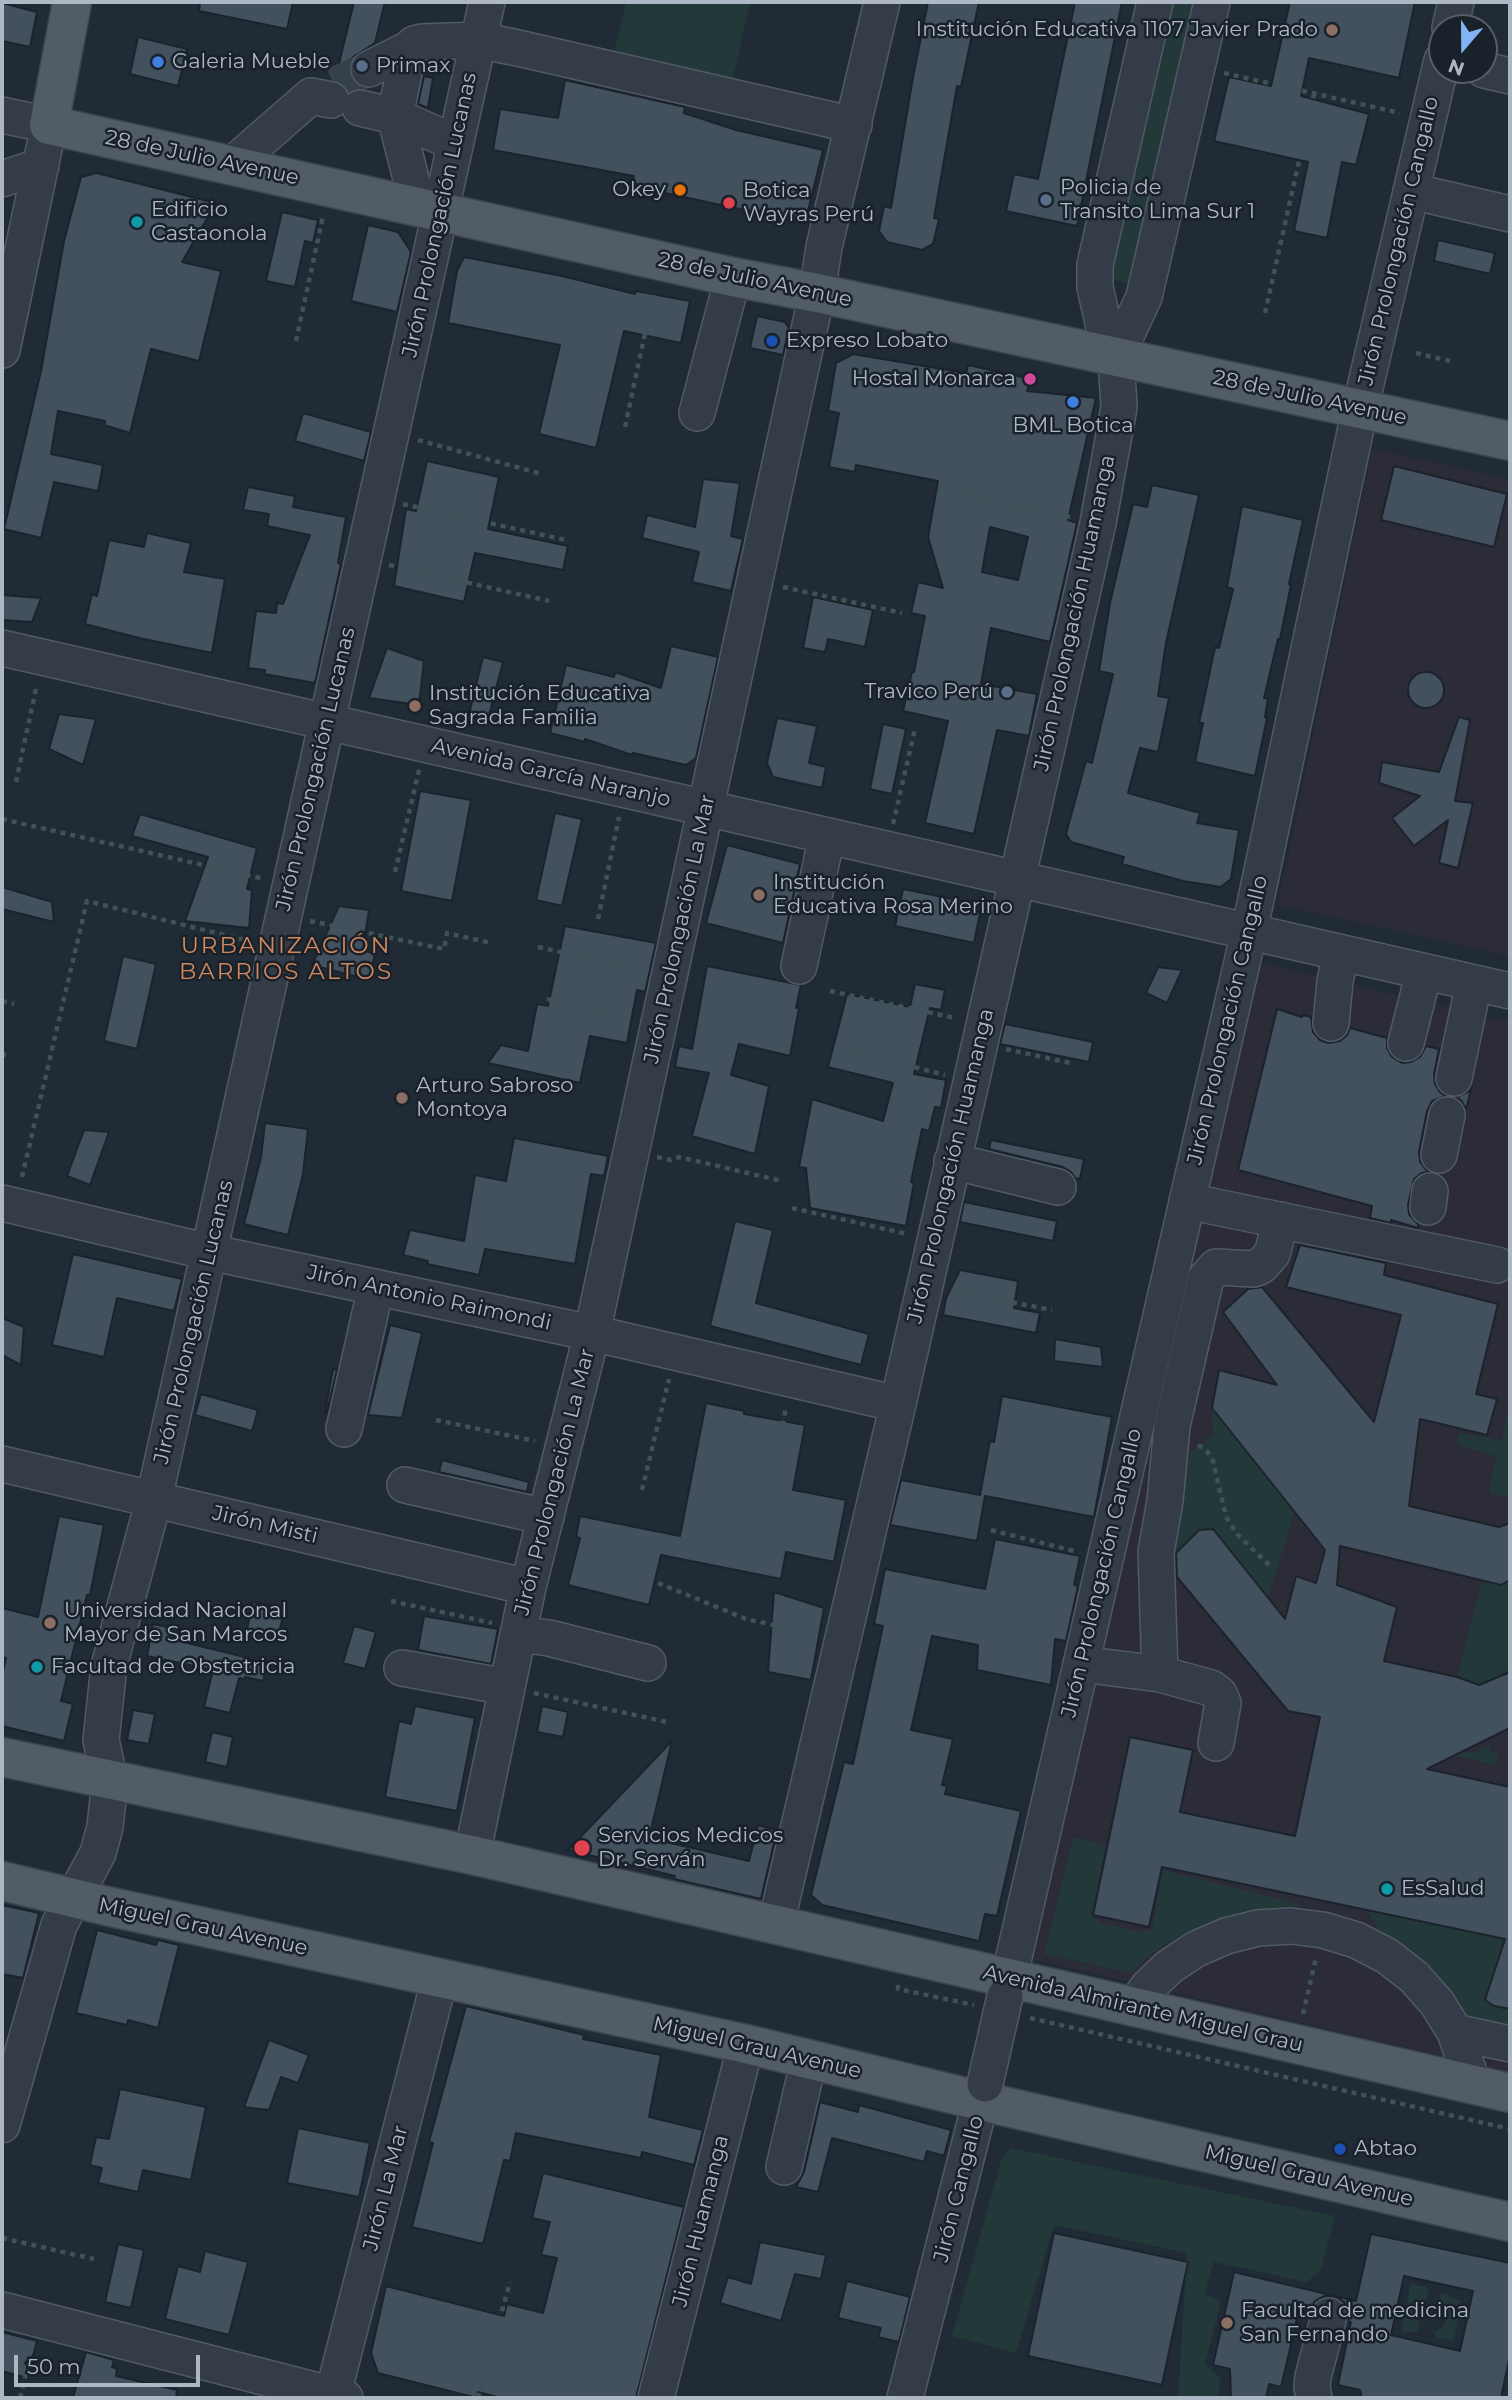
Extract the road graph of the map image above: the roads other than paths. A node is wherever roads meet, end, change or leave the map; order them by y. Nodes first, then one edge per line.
1 (72, 2) edge
2 (487, 2) edge
3 (882, 2) edge
4 (1155, 2) edge
5 (1212, 2) edge
6 (478, 40) junction
7 (409, 49) junction
8 (369, 69) tunnel mouth
9 (1436, 84) edge
10 (2, 115) edge
11 (395, 116) junction
12 (855, 124) junction
13 (49, 125) junction
14 (456, 143) junction
15 (232, 165) junction
16 (41, 166) junction
17 (2, 178) edge
18 (1411, 191) junction
19 (430, 209) junction
20 (1510, 214) edge
21 (11, 261) edge
22 (733, 277) junction
23 (817, 293) junction
24 (2, 350) edge
25 (1116, 357) junction
26 (1360, 409) junction
27 (696, 413) dead end
28 (1510, 441) edge
29 (2, 648) edge
30 (327, 722) junction
31 (706, 808) junction
32 (827, 836) junction
33 (1016, 879) junction
34 (1249, 932) junction
35 (1341, 953) junction
36 (799, 966) dead end
37 (1424, 972) junction
38 (1474, 983) junction
39 (1510, 991) edge
40 (1331, 1023) dead end
41 (1406, 1043) dead end
42 (1454, 1078) dead end
43 (1447, 1115) dead end
44 (1438, 1155) dead end
45 (952, 1161) junction
46 (1058, 1187) dead end
47 (1187, 1200) junction
48 (9, 1204) edge
49 (1281, 1220) junction
50 (209, 1252) junction
51 (1497, 1265) dead end
52 (376, 1287) junction
53 (592, 1332) junction
54 (898, 1404) junction
55 (344, 1429) dead end
56 (2, 1464) edge
57 (405, 1485) dead end
58 (154, 1499) junction
59 (546, 1517) junction
60 (528, 1587) junction
61 (519, 1632) junction
62 (648, 1663) dead end
63 (1081, 1664) junction
64 (402, 1668) dead end
65 (1160, 1674) junction
66 (507, 1687) junction
67 (1216, 1743) dead end
68 (2, 1756) edge
69 (110, 1781) junction
70 (472, 1855) junction
71 (2, 1881) edge
72 (73, 1899) junction
73 (776, 1924) junction
74 (440, 1977) junction
75 (1005, 2000) junction
76 (1134, 2006) junction
77 (1455, 2032) junction
78 (746, 2044) junction
79 (1510, 2044) edge
80 (809, 2059) junction
81 (1473, 2084) junction
82 (983, 2093) junction
83 (1510, 2093) edge
84 (2, 2125) edge
85 (784, 2167) dead end
86 (1510, 2222) edge
87 (2, 2310) edge
88 (1329, 2316) dead end
89 (337, 2397) edge
90 (656, 2398) edge
91 (905, 2398) edge
92 (1314, 2398) edge

1 - 13 main road
2 - 6 street, Jirón Prolongación Lucanas
3 - 12 street, Jirón Prolongación La Mar
4 - 25 street
5 - 25 street
6 - 7 street
6 - 12 street
6 - 14 street, Jirón Prolongación Lucanas
7 - 8 street
7 - 11 street
9 - 18 street, Jirón Prolongación Cangallo
10 - 13 street, 28 de Julio Avenue
11 - 14 street
11 - 15 street
11 - 19 street
12 - 23 street, Jirón Prolongación La Mar
13 - 15 main road, 28 de Julio Avenue
13 - 16 street
14 - 19 street, Jirón Prolongación Lucanas
15 - 19 main road, 28 de Julio Avenue
16 - 17 street
16 - 21 street
18 - 20 street
18 - 26 street, Jirón Prolongación Cangallo
19 - 22 main road, 28 de Julio Avenue
19 - 30 street, Jirón Prolongación Lucanas
21 - 24 street
22 - 23 main road, 28 de Julio Avenue
22 - 27 street
23 - 25 main road, 28 de Julio Avenue
23 - 31 street, Jirón Prolongación La Mar
25 - 26 main road, 28 de Julio Avenue
25 - 33 street, Jirón Prolongación Huamanga
26 - 28 main road, 28 de Julio Avenue
26 - 34 street, Jirón Prolongación Cangallo
29 - 30 street, Avenida García Naranjo
30 - 31 street, Avenida García Naranjo
30 - 50 street, Jirón Prolongación Lucanas
31 - 32 street, Avenida García Naranjo
31 - 53 street, Jirón Prolongación La Mar
32 - 33 street, Avenida García Naranjo
32 - 36 street
33 - 34 street, Avenida García Naranjo
33 - 45 street, Jirón Prolongación Huamanga
34 - 35 street, Avenida García Naranjo
34 - 47 street, Jirón Prolongación Cangallo
35 - 37 street, Avenida García Naranjo
35 - 40 street
37 - 38 street, Avenida García Naranjo
37 - 41 street
38 - 39 street, Avenida García Naranjo
38 - 42 street
43 - 44 street
45 - 46 street
45 - 54 street, Jirón Prolongación Huamanga
47 - 49 street
47 - 63 street, Jirón Prolongación Cangallo
48 - 50 street, Jirón Antonio Raimondi
49 - 51 street
49 - 65 street
50 - 52 street, Jirón Antonio Raimondi
50 - 58 street, Jirón Prolongación Lucanas
52 - 53 street, Jirón Antonio Raimondi
52 - 55 street
53 - 54 street, Jirón Antonio Raimondi
53 - 59 street, Jirón Prolongación La Mar
54 - 73 street, Jirón Prolongación Huamanga
56 - 58 street, Jirón Misti
57 - 59 street
58 - 60 street, Jirón Misti
58 - 69 street, Jirón Prolongación Lucanas
59 - 60 street, Jirón Prolongación La Mar
60 - 61 street, Jirón Prolongación La Mar
61 - 62 street
61 - 66 street, Jirón Prolongación La Mar
63 - 65 street
63 - 75 street, Jirón Prolongación Cangallo
64 - 66 street
65 - 67 street
66 - 70 street, Jirón Prolongación La Mar
68 - 69 main road
69 - 70 main road
69 - 72 street, Jirón Prolongación Lucanas
70 - 73 main road
71 - 72 main road, Miguel Grau Avenue
72 - 74 main road, Miguel Grau Avenue
72 - 84 street, Jirón Prolongación Lucanas
73 - 75 main road, Avenida Almirante Miguel Grau
74 - 78 main road, Miguel Grau Avenue
74 - 89 street, Jirón La Mar
75 - 76 main road, Avenida Almirante Miguel Grau
75 - 82 street, Jirón Cangallo, bridge
76 - 77 street
76 - 81 main road, Avenida Almirante Miguel Grau
77 - 79 street
77 - 81 street
78 - 80 main road, Miguel Grau Avenue
78 - 90 street, Jirón Huamanga
80 - 82 main road, Miguel Grau Avenue
80 - 85 street
81 - 83 main road, Avenida Almirante Miguel Grau
82 - 86 main road, Miguel Grau Avenue
82 - 91 street, Jirón Cangallo
87 - 89 street
88 - 92 street

